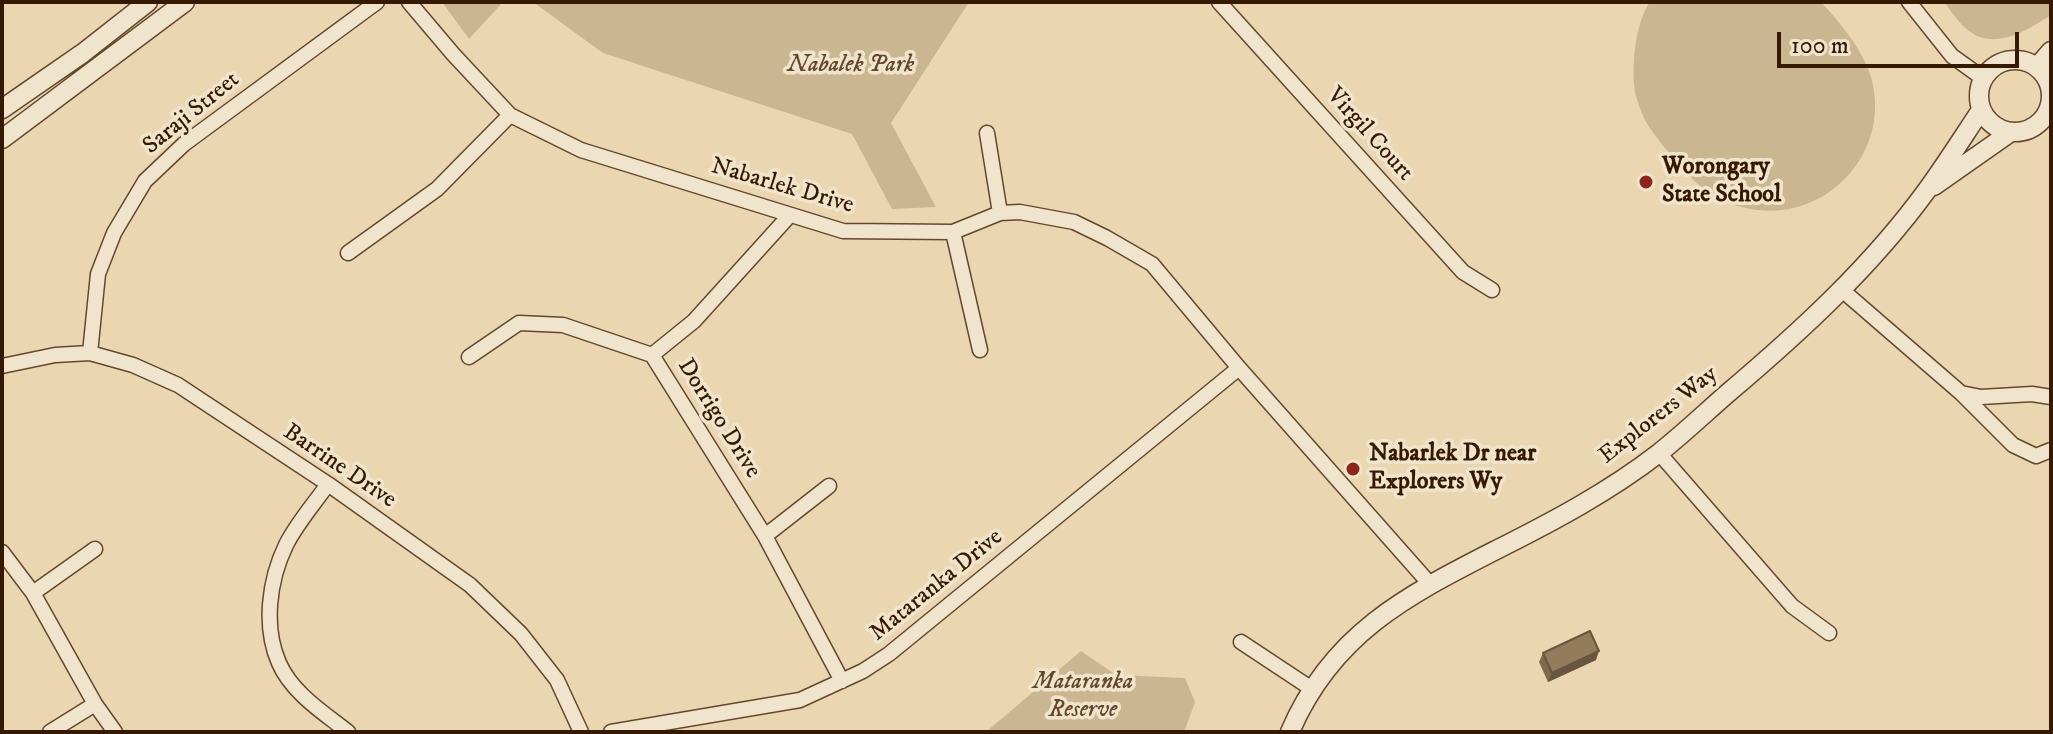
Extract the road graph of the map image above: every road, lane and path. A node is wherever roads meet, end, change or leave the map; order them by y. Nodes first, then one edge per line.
1 (148, 2) edge
2 (185, 2) edge
3 (377, 2) edge
4 (409, 2) edge
5 (1219, 2) edge
6 (1909, 2) edge
7 (2051, 51) edge
8 (2037, 67) junction
9 (1984, 79) junction
10 (2, 109) edge
11 (1981, 110) junction
12 (510, 115) junction
13 (2011, 132) junction
14 (987, 133) dead end
15 (2, 139) edge
16 (1926, 192) junction
17 (1000, 213) junction
18 (789, 216) junction
19 (953, 232) junction
20 (348, 253) dead end
21 (1492, 290) dead end
22 (1842, 290) junction
23 (980, 350) dead end
24 (90, 353) junction
25 (652, 355) junction
26 (469, 357) dead end
27 (2, 366) edge
28 (1239, 368) junction
29 (1961, 393) junction
30 (2051, 397) edge
31 (2051, 450) edge
32 (1659, 453) junction
33 (328, 484) junction
34 (829, 486) dead end
35 (765, 536) junction
36 (95, 549) dead end
37 (2, 552) edge
38 (1429, 583) junction
39 (33, 593) junction
40 (1829, 633) dead end
41 (1241, 642) dead end
42 (842, 681) junction
43 (1312, 689) junction
44 (95, 704) junction
45 (50, 732) edge
46 (115, 732) edge
47 (348, 732) edge
48 (581, 732) edge
49 (611, 732) edge
50 (1290, 732) edge

1 - 10 street
2 - 15 street
3 - 24 street, Saraji Street
4 - 12 street, Nabarlek Drive
5 - 21 street, Virgil Court
6 - 9 street
7 - 8 street
8 - 9 street
8 - 13 street, Explorers Way
9 - 11 street, Explorers Way
11 - 13 street
11 - 16 street, Explorers Way
12 - 18 street, Nabarlek Drive
12 - 20 street
13 - 16 street, Explorers Way
14 - 17 street
16 - 22 street, Explorers Way
17 - 19 street, Nabarlek Drive
17 - 28 street, Nabarlek Drive
18 - 19 street, Nabarlek Drive
18 - 25 street
19 - 23 street
22 - 29 street
22 - 32 street, Explorers Way
24 - 27 street, Barrine Drive
24 - 33 street, Barrine Drive
25 - 26 street, Dorrigo Drive
25 - 35 street, Dorrigo Drive
28 - 38 street, Nabarlek Drive
28 - 42 street, Mataranka Drive
29 - 30 street
29 - 31 street
32 - 38 street, Explorers Way
32 - 40 street
33 - 47 street
33 - 48 street, Barrine Drive
34 - 35 street
35 - 42 street, Dorrigo Drive
36 - 39 street
37 - 39 street
38 - 43 street, Explorers Way
39 - 44 street
41 - 43 street
42 - 49 street, Mataranka Drive
43 - 50 street, Explorers Way
44 - 45 street
44 - 46 street

